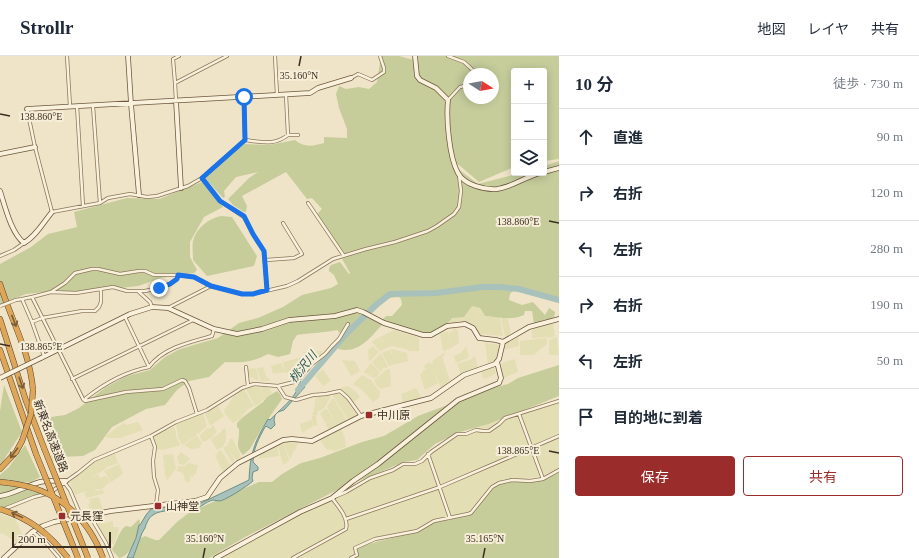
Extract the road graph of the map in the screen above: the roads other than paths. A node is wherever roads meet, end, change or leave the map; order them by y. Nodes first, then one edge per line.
1 (67, 56) edge
2 (128, 56) edge
3 (179, 56) edge
4 (227, 56) edge
5 (274, 56) edge
6 (380, 56) edge
7 (415, 56) edge
8 (448, 56) edge
9 (470, 68) edge
10 (350, 78) joint
11 (174, 83) junction
12 (463, 86) edge
13 (277, 95) junction
14 (286, 95) junction
15 (244, 97) junction
16 (448, 100) junction
17 (176, 101) junction
18 (131, 104) junction
19 (70, 106) junction
20 (77, 106) junction
21 (93, 106) junction
22 (27, 109) joint
23 (288, 135) junction
24 (298, 135) dead end
25 (245, 140) junction
26 (35, 147) junction
27 (0, 154) edge
28 (559, 168) edge
29 (547, 171) edge
30 (459, 175) junction
31 (533, 176) edge
32 (203, 180) junction
33 (181, 188) junction
34 (0, 191) edge
35 (139, 195) junction
36 (100, 203) junction
37 (308, 203) dead end
38 (83, 206) junction
39 (52, 212) junction
40 (283, 223) dead end
41 (24, 243) junction
42 (0, 256) edge
43 (344, 256) junction
44 (266, 260) junction
45 (178, 275) junction
46 (0, 284) edge
47 (211, 286) junction
48 (101, 290) junction
49 (267, 290) junction
50 (51, 292) junction
51 (139, 292) junction
52 (32, 296) junction
53 (22, 299) junction
54 (0, 306) edge
55 (152, 307) junction
56 (168, 308) junction
57 (125, 317) junction
58 (42, 318) junction
59 (0, 319) edge
60 (559, 319) edge
61 (193, 320) junction
62 (32, 322) junction
63 (348, 324) dead end
64 (214, 329) junction
65 (503, 342) junction
66 (139, 346) junction
67 (0, 350) edge
68 (58, 350) junction
69 (43, 357) junction
70 (497, 362) junction
71 (148, 367) junction
72 (246, 367) dead end
73 (0, 378) edge
74 (72, 379) junction
75 (248, 386) junction
76 (278, 386) junction
77 (559, 401) edge
78 (85, 402) junction
79 (197, 414) junction
80 (519, 414) junction
81 (361, 416) junction
82 (151, 436) junction
83 (559, 436) edge
84 (532, 448) junction
85 (428, 454) junction
86 (0, 469) edge
87 (559, 470) edge
88 (543, 479) junction
89 (65, 481) junction
90 (0, 482) edge
91 (440, 486) junction
92 (0, 496) edge
93 (332, 498) junction
94 (156, 505) junction
95 (0, 510) edge
96 (89, 514) junction
97 (81, 516) junction
98 (450, 518) junction
99 (346, 519) junction
100 (32, 532) junction
101 (4, 558) edge
102 (60, 558) edge
103 (68, 558) edge
104 (78, 558) edge
105 (88, 558) edge
106 (103, 558) edge
107 (112, 558) edge
108 (216, 558) edge
109 (293, 558) edge
110 (351, 558) edge

1 - 19 street
2 - 18 street
3 - 11 street
4 - 11 street
5 - 13 street
6 - 10 street
7 - 16 street
8 - 9 street
10 - 14 street
11 - 17 street
12 - 16 street
13 - 14 street
13 - 15 street
14 - 23 street
15 - 17 street
15 - 25 street
16 - 30 street
17 - 18 street
17 - 33 street
18 - 21 street
18 - 35 street
19 - 20 street
19 - 22 street
20 - 21 street
20 - 38 street
21 - 36 street
22 - 26 street
23 - 24 street
23 - 25 street
25 - 32 street
26 - 27 street
26 - 39 street
28 - 29 street
30 - 31 street
30 - 43 street
32 - 33 street
32 - 44 street
33 - 35 street
34 - 41 street
35 - 36 street
36 - 38 street
37 - 43 street
38 - 39 street
39 - 41 street
40 - 44 street
41 - 42 street
43 - 49 street
44 - 49 street
45 - 47 street
45 - 50 street
45 - 51 street
46 -> 86 highway, bridge
47 - 49 street
47 - 56 street
48 - 50 street
48 - 51 street
48 - 58 street
50 - 52 street
51 - 55 street
52 - 53 street
52 - 58 street
53 - 54 street, bridge
53 - 62 street
55 - 56 street
55 - 57 street
56 - 61 street
57 - 66 street
57 - 68 street
58 - 62 street
58 - 68 street
59 -> 105 highway, 新東名高速道路, bridge
60 - 65 street
61 - 64 street
61 - 66 street
62 - 69 street
63 - 76 street
64 - 65 street
64 - 71 street
65 - 70 street
66 - 71 street
66 - 74 street
67 - 104 highway, 新東名高速道路, bridge
68 - 69 street
68 - 74 street
69 - 73 street, bridge
70 - 81 street
70 - 93 street
71 - 78 street
72 - 75 street
74 - 78 street
75 - 76 street
75 - 79 street
76 - 81 street
77 - 80 street
78 - 79 street
79 - 82 street
80 - 84 street
80 - 85 street
81 - 94 street
82 - 89 street
82 - 94 street
83 - 84 street
84 - 88 street
84 - 91 street
85 - 91 street
85 - 93 street
87 - 88 street
88 - 98 street
89 - 92 street
89 - 95 street
89 - 97 street
90 - 106 highway, bridge
91 - 98 street
91 - 99 street
93 - 99 street
93 - 108 street
94 - 96 street
103 -> 95 highway, bridge
96 - 97 street
96 - 107 street
97 - 100 street
98 - 110 street
99 - 109 street
100 - 101 street
100 - 102 street

